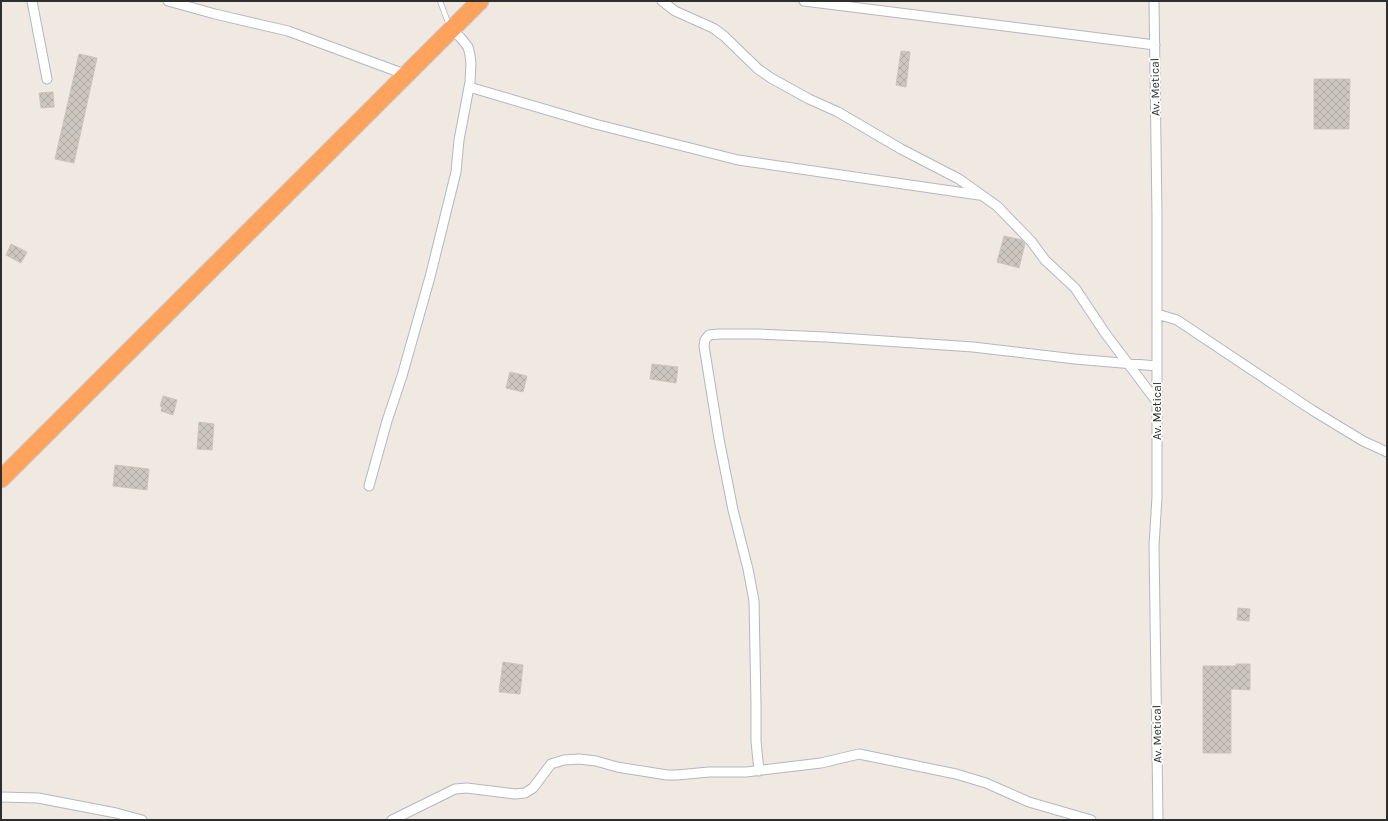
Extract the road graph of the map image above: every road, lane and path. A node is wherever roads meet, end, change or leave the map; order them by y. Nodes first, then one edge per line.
1 (32, 1) edge
2 (168, 1) edge
3 (440, 1) edge
4 (480, 1) edge
5 (662, 1) edge
6 (804, 1) edge
7 (1154, 1) edge
8 (451, 30) junction
9 (1154, 45) junction
10 (407, 75) junction
11 (47, 79) dead end
12 (469, 87) junction
13 (980, 195) junction
14 (1157, 314) junction
15 (1127, 363) junction
16 (1157, 366) junction
17 (1157, 402) junction
18 (1387, 452) edge
19 (1, 479) edge
20 (369, 486) dead end
21 (760, 770) junction
22 (1, 797) edge
23 (142, 820) edge
24 (392, 820) edge
25 (1091, 820) edge
26 (1158, 820) edge

1 - 11 street
2 - 10 street
3 - 8 lane
4 - 8 highway
5 - 13 street
6 - 9 street
7 - 9 street, Av. Metical
8 - 10 highway
8 - 12 street
9 - 14 street, Av. Metical
10 - 19 highway
12 - 13 street
12 - 20 street
13 - 15 street
14 - 16 street, Av. Metical
14 - 18 street
15 - 16 street
15 - 17 street
15 - 21 street
16 - 17 street, Av. Metical
17 - 26 street, Av. Metical
21 - 24 street
21 - 25 street
22 - 23 street

